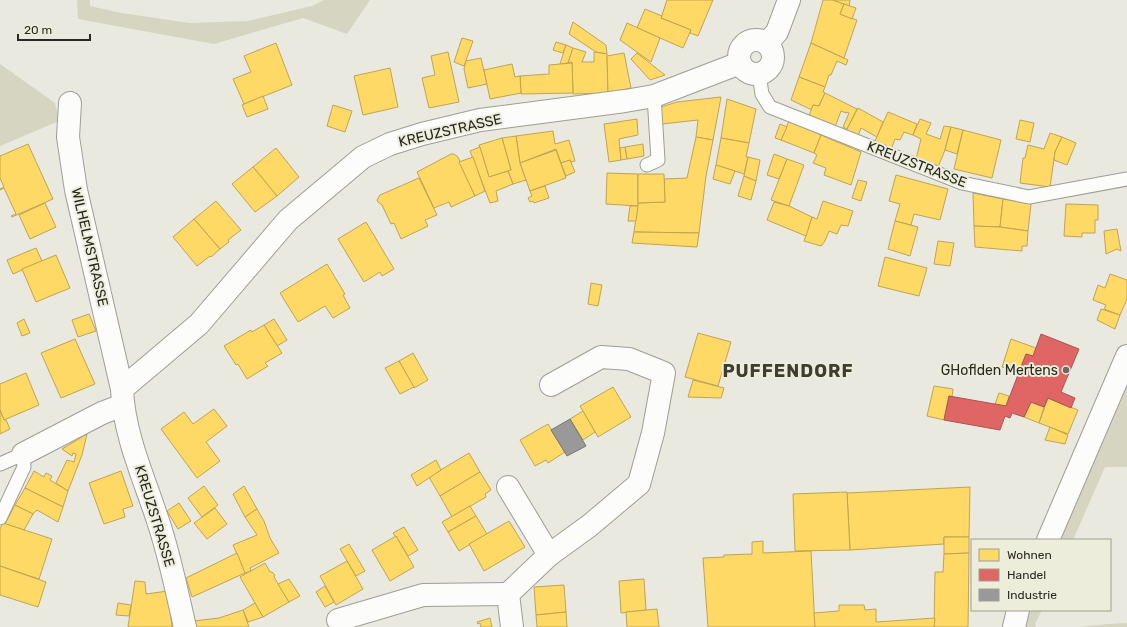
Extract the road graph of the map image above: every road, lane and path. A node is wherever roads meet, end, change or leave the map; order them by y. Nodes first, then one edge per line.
1 (789, 0) edge
2 (767, 43) junction
3 (740, 62) junction
4 (759, 74) junction
5 (654, 96) junction
6 (70, 103) dead end
7 (647, 165) dead end
8 (1127, 179) edge
9 (1127, 356) edge
10 (551, 385) dead end
11 (123, 397) junction
12 (23, 454) junction
13 (0, 464) edge
14 (508, 487) dead end
15 (0, 518) edge
16 (1048, 539) edge
17 (549, 555) junction
18 (508, 594) junction
19 (1018, 611) edge
20 (338, 620) dead end
21 (185, 627) edge
22 (512, 627) edge
23 (1014, 627) edge

1 - 2 street
2 - 3 street
2 - 4 street
3 - 4 street
3 - 5 street, KREUZSTRASSE
4 - 8 lane, KREUZSTRASSE
5 - 7 lane
5 - 11 street, KREUZSTRASSE
6 - 11 street, WILHELMSTRASSE
9 - 16 street
10 - 17 street
11 - 12 street, KREUZSTRASSE
11 - 21 street, KREUZSTRASSE
12 - 13 lane
12 - 15 lane
14 - 17 street
17 - 18 street
18 - 20 street
18 - 22 street
19 - 23 street

